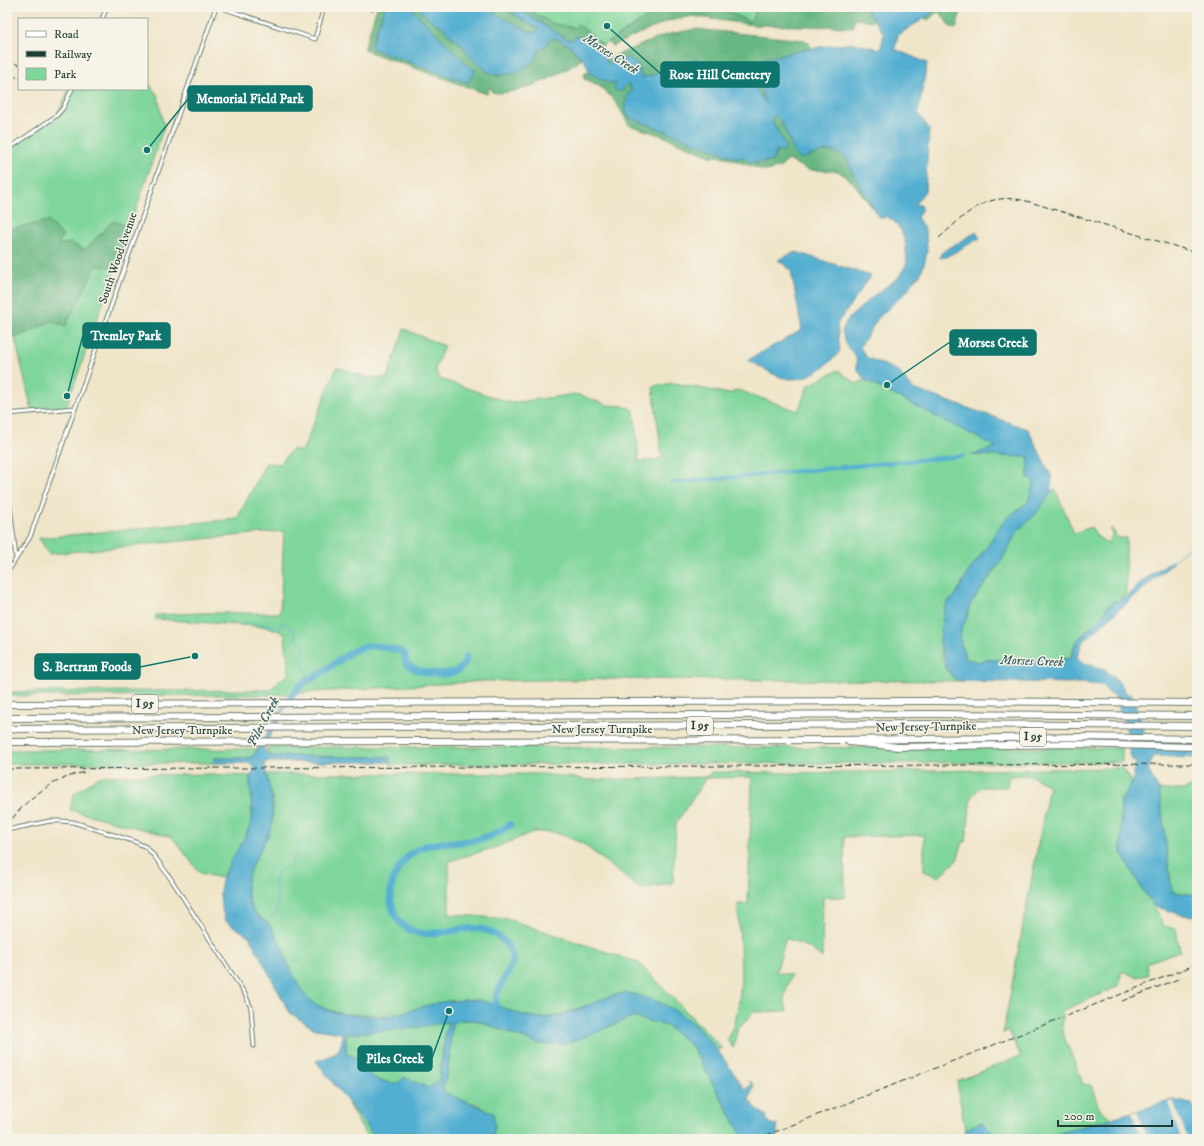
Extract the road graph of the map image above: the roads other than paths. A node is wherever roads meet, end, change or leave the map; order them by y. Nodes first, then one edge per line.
1 (107, 7) edge
2 (216, 7) edge
3 (219, 7) edge
4 (324, 7) edge
5 (368, 7) edge
6 (372, 9) dead end
7 (102, 18) edge
8 (72, 90) edge
9 (7, 150) edge
10 (75, 408) junction
11 (7, 414) edge
12 (7, 480) edge
13 (8, 495) edge
14 (14, 538) junction
15 (7, 539) edge
16 (16, 558) junction
17 (7, 573) edge
18 (1197, 703) edge
19 (7, 704) edge
20 (1197, 716) edge
21 (7, 718) edge
22 (1197, 726) edge
23 (7, 729) edge
24 (1197, 739) edge
25 (838, 740) junction
26 (7, 742) edge
27 (1197, 747) edge
28 (7, 830) edge
29 (254, 1046) dead end

1 - 7 street
2 - 10 street, South Wood Avenue
3 - 4 street
5 - 6 street
8 - 9 street
10 - 11 street
10 - 16 street, South Wood Avenue
12 - 13 street
13 - 14 street
14 - 15 street
14 - 16 street
16 - 17 street, South Wood Avenue
18 - 19 highway, I 95
20 - 21 highway, New Jersey Turnpike / I 95
22 - 23 highway, New Jersey Turnpike / I 95
24 - 25 highway, New Jersey Turnpike / I 95
25 - 26 highway, New Jersey Turnpike / I 95
25 - 27 highway
28 - 29 street

